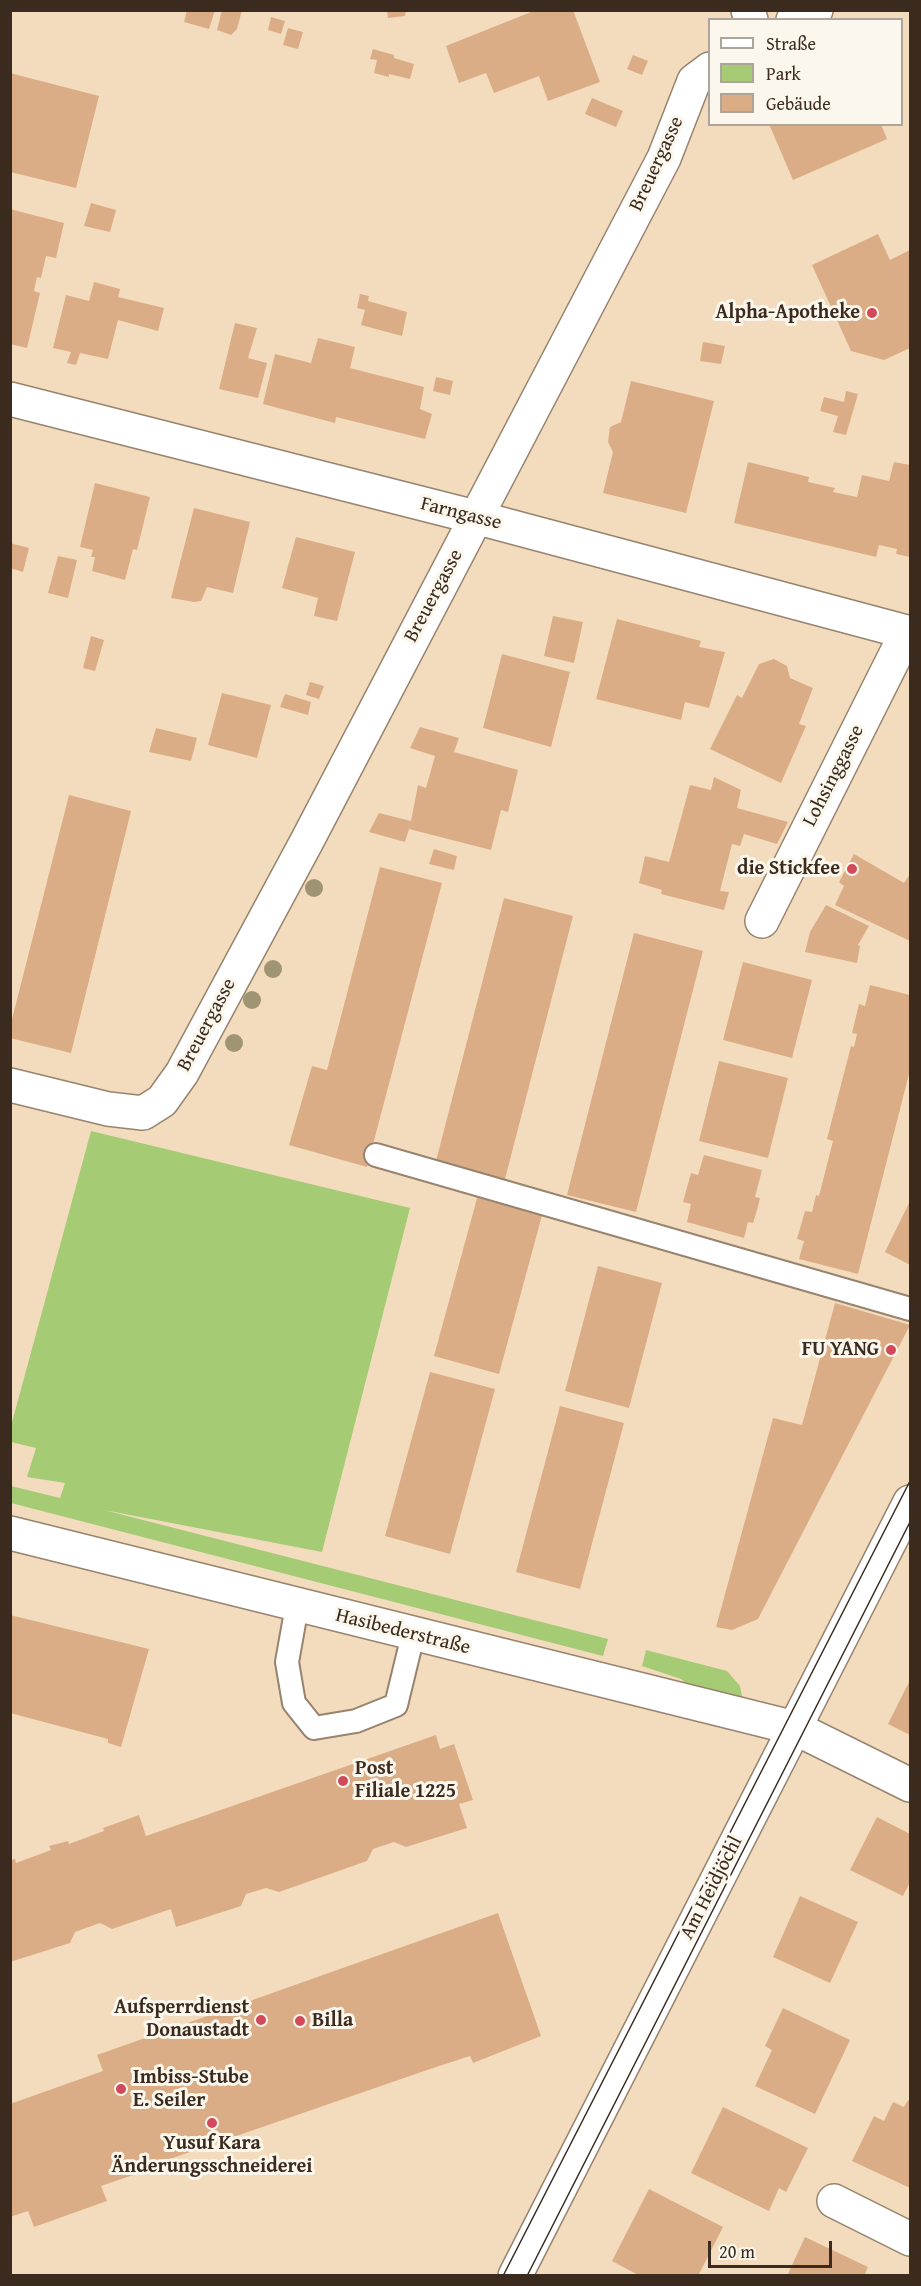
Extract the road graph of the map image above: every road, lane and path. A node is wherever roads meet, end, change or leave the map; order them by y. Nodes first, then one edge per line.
1 (816, 10) edge
2 (798, 18) edge
3 (708, 70) edge
4 (10, 399) edge
5 (475, 517) junction
6 (909, 632) edge
7 (762, 921) dead end
8 (10, 1085) edge
9 (376, 1155) dead end
10 (910, 1309) edge
11 (910, 1502) edge
12 (10, 1533) edge
13 (297, 1606) junction
14 (413, 1635) junction
15 (795, 1728) junction
16 (910, 1785) edge
17 (834, 2201) dead end
18 (910, 2239) edge
19 (515, 2276) edge

1 - 2 street
3 - 5 street, Breuergasse
4 - 5 street, Farngasse
5 - 6 street, Farngasse
5 - 8 street, Breuergasse
6 - 7 street, Lohsinggasse
9 - 10 lane
11 - 15 street, Am Heidjöchl
12 - 13 street, Hasibederstraße
13 - 14 street, Hasibederstraße
13 - 14 lane
14 - 15 street, Hasibederstraße
15 - 16 street, Hasibederstraße
15 - 19 street, Am Heidjöchl
17 - 18 street

